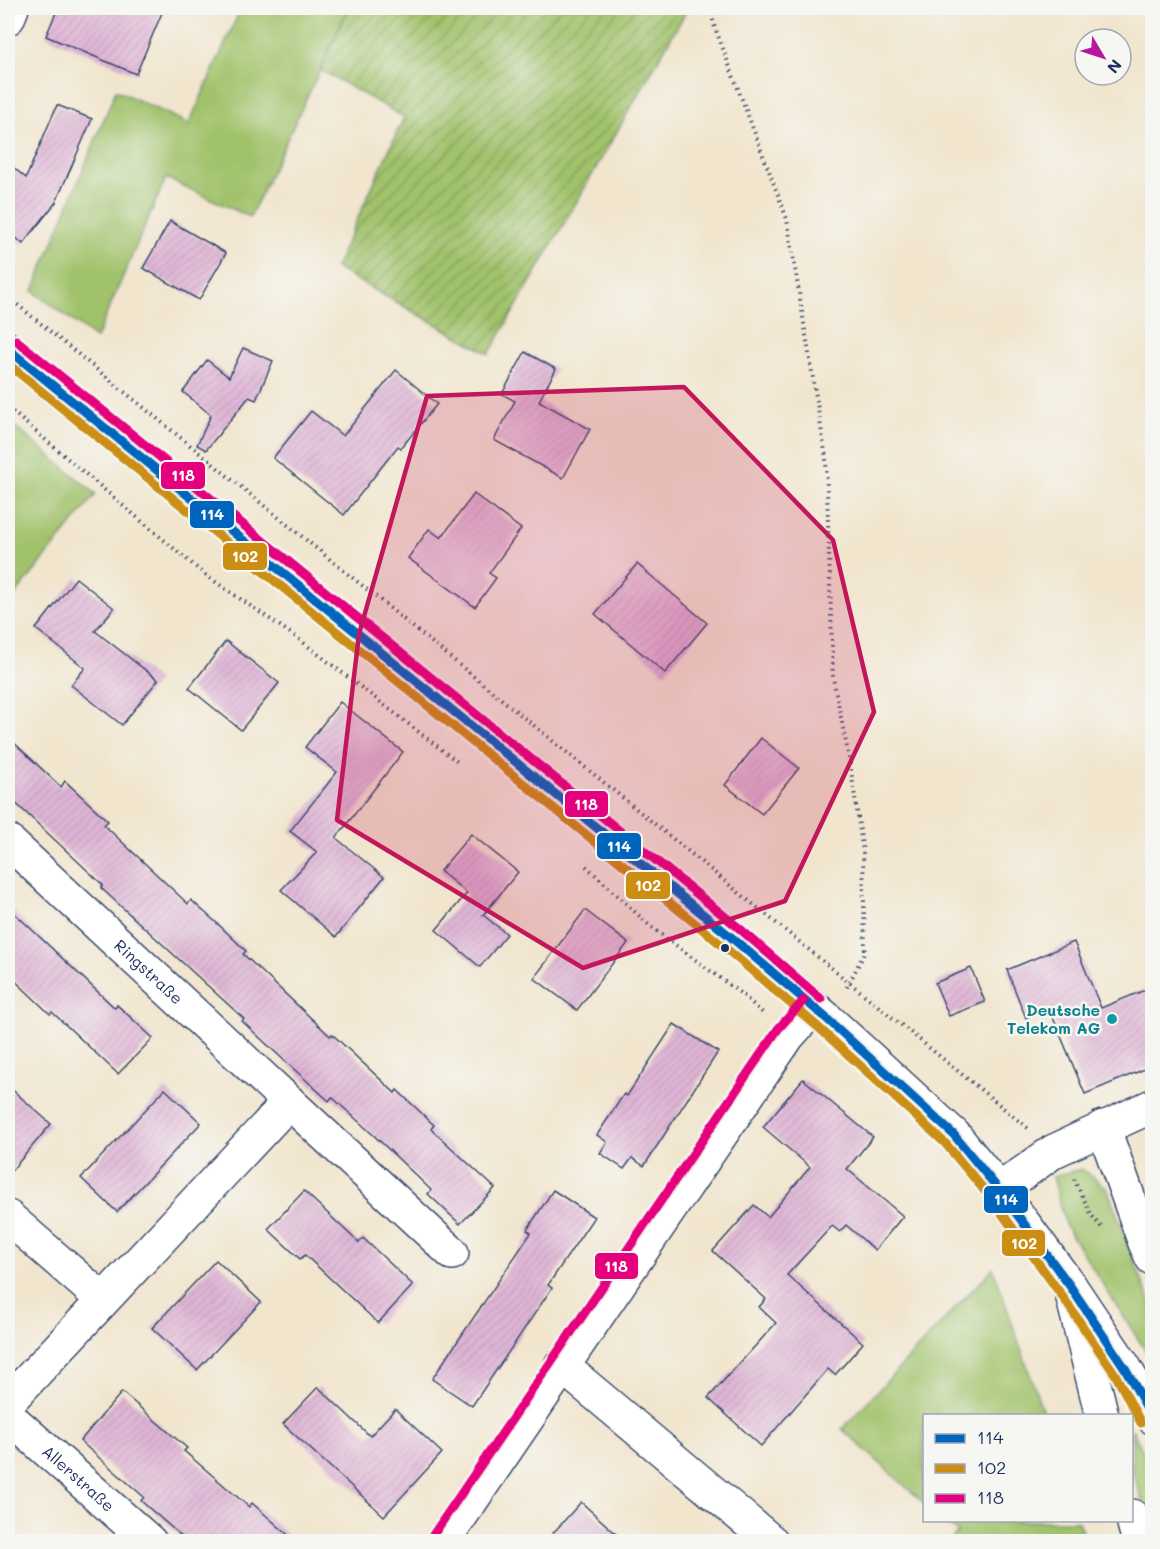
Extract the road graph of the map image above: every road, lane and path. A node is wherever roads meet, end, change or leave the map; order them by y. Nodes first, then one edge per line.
1 (12, 8) edge
2 (710, 8) edge
3 (8, 18) edge
4 (8, 297) edge
5 (8, 349) edge
6 (8, 408) edge
7 (466, 768) dead end
8 (8, 841) edge
9 (585, 865) dead end
10 (850, 982) junction
11 (820, 1013) junction
12 (788, 1036) junction
13 (289, 1102) junction
14 (1152, 1106) edge
15 (1103, 1127) junction
16 (1054, 1151) junction
17 (999, 1190) junction
18 (8, 1217) edge
19 (1106, 1233) dead end
20 (452, 1253) dead end
21 (1152, 1258) edge
22 (1070, 1286) junction
23 (102, 1299) junction
24 (561, 1365) junction
25 (8, 1402) edge
26 (1102, 1414) edge
27 (8, 1416) edge
28 (1152, 1417) edge
29 (1133, 1522) edge
30 (451, 1538) edge
31 (150, 1542) edge
32 (772, 1542) edge
33 (1139, 1542) edge

1 - 3 main road
2 - 10 path
4 - 10 path
5 - 11 main road
6 - 7 path
8 - 13 main road, Ringstraße
9 - 12 path
10 - 11 path
10 - 16 path
11 - 12 main road
11 - 17 main road
12 - 24 main road
13 - 20 main road, Ringstraße
13 - 23 main road
14 - 15 main road
15 - 16 main road
15 - 21 main road
16 - 17 main road
16 - 19 path
17 - 22 main road
18 - 23 main road
22 - 26 main road
22 - 28 main road
23 - 25 main road
24 - 30 main road
24 - 32 main road
27 - 31 main road, Allerstraße
29 - 33 main road

